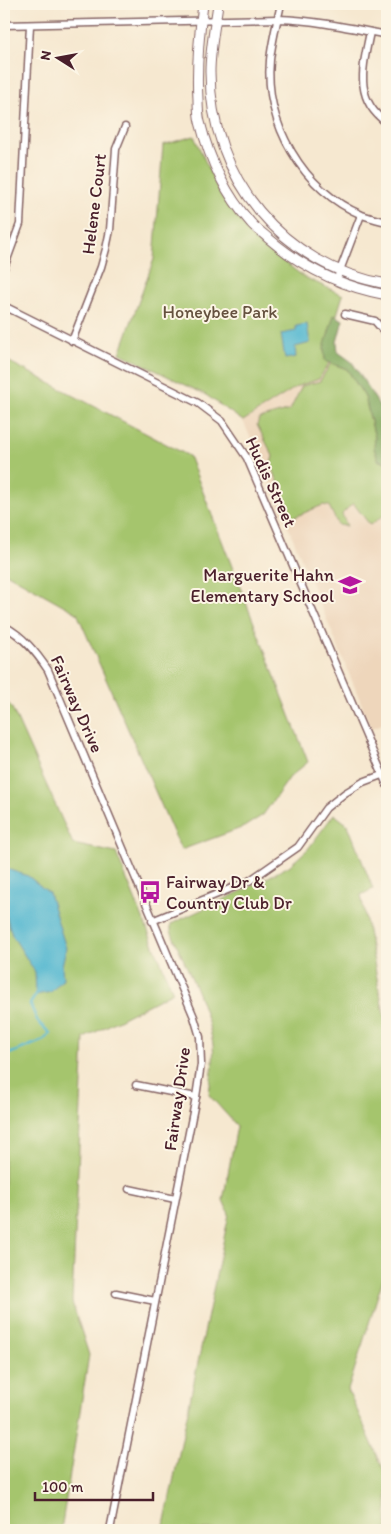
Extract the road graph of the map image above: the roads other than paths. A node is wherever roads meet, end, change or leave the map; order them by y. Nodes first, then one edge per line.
1 (204, 4) edge
2 (218, 4) edge
3 (280, 4) edge
4 (278, 19) junction
5 (201, 21) junction
6 (215, 21) junction
7 (4, 25) edge
8 (30, 25) junction
9 (370, 32) junction
10 (387, 35) edge
11 (387, 123) edge
12 (125, 127) dead end
13 (361, 215) junction
14 (387, 222) edge
15 (4, 268) edge
16 (340, 271) junction
17 (336, 281) junction
18 (387, 284) edge
19 (387, 295) edge
20 (4, 306) edge
21 (345, 314) dead end
22 (387, 335) edge
23 (72, 341) junction
24 (4, 626) edge
25 (385, 774) edge
26 (387, 785) edge
27 (152, 921) junction
28 (136, 1084) dead end
29 (196, 1097) junction
30 (129, 1190) dead end
31 (175, 1199) junction
32 (116, 1293) dead end
33 (155, 1301) junction
34 (110, 1530) edge

1 - 5 street
2 - 6 street
3 - 4 street
4 - 6 street
4 - 9 street
4 - 13 street
5 - 6 street
5 - 8 street
5 - 17 street
6 - 16 street
7 - 8 street
8 - 15 street
9 - 10 street
9 - 11 street
12 - 23 street, Helene Court
13 - 14 street
13 - 16 street
16 - 17 street
16 - 18 street
17 - 19 street
20 - 23 street, Hudis Street
21 - 22 street
23 - 25 street, Hudis Street
24 - 27 street, Fairway Drive
25 - 26 street, Hudis Street
25 - 27 street
27 - 29 street, Fairway Drive
28 - 29 street
29 - 31 street, Fairway Drive
30 - 31 street
31 - 33 street, Fairway Drive
32 - 33 street
33 - 34 street, Fairway Drive

